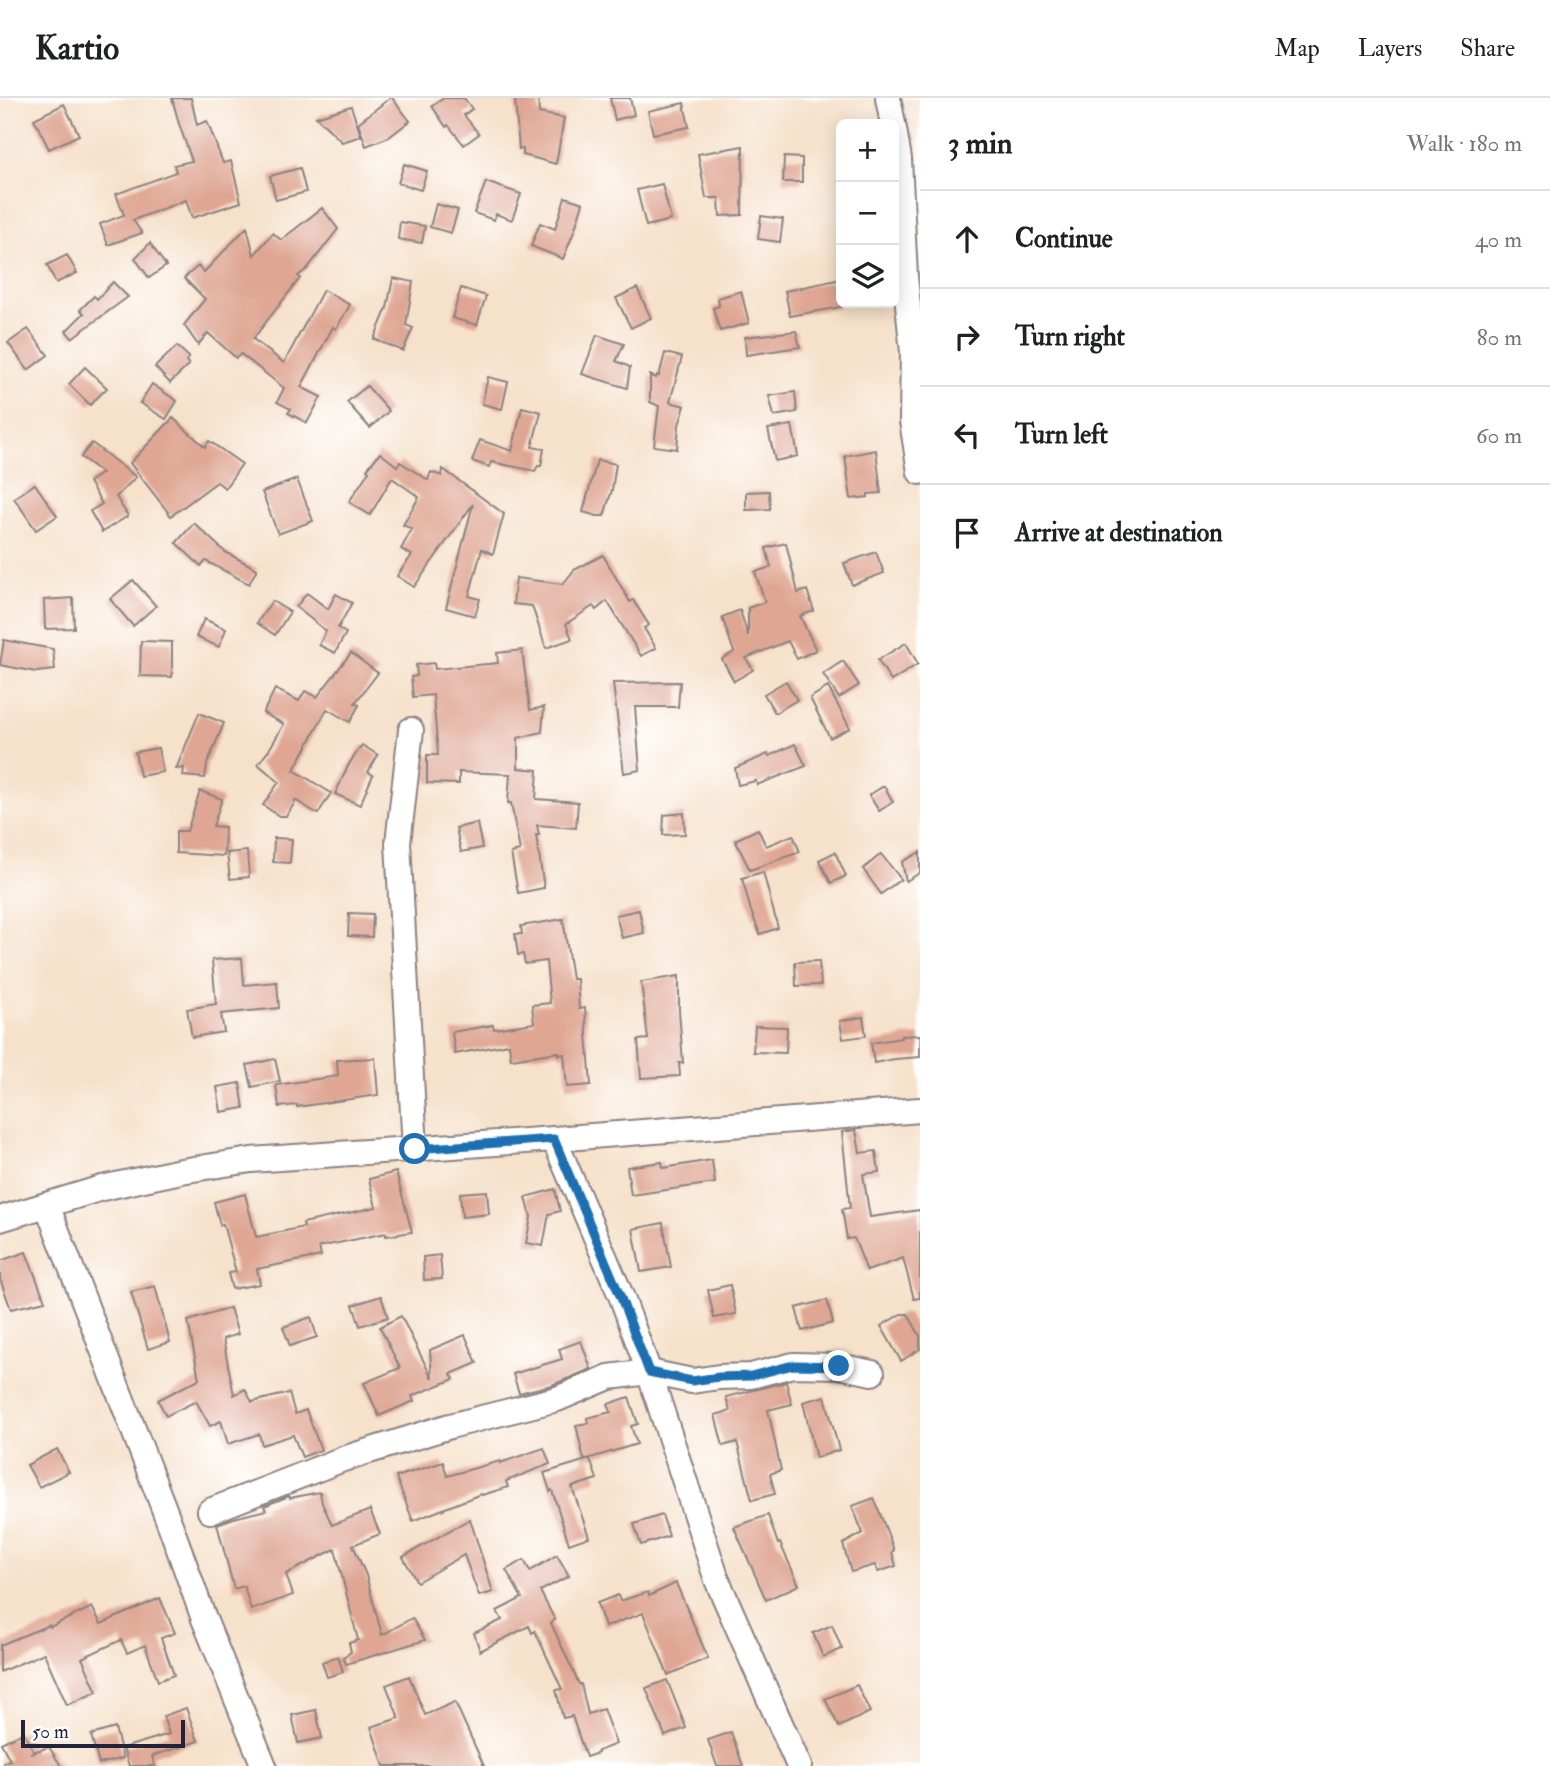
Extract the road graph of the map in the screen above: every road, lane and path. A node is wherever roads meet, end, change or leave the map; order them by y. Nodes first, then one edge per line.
1 (888, 98) edge
2 (892, 119) edge
3 (899, 154) edge
4 (920, 472) edge
5 (411, 730) dead end
6 (920, 1110) edge
7 (554, 1139) junction
8 (415, 1149) junction
9 (47, 1205) junction
10 (0, 1219) edge
11 (649, 1372) junction
12 (872, 1373) dead end
13 (210, 1511) dead end
14 (264, 1766) edge
15 (799, 1766) edge

1 - 2 street
3 - 4 street
5 - 8 street
6 - 7 street
7 - 8 street
7 - 11 street
8 - 9 street
9 - 10 street
9 - 14 street
11 - 12 street
11 - 13 street
11 - 15 street

